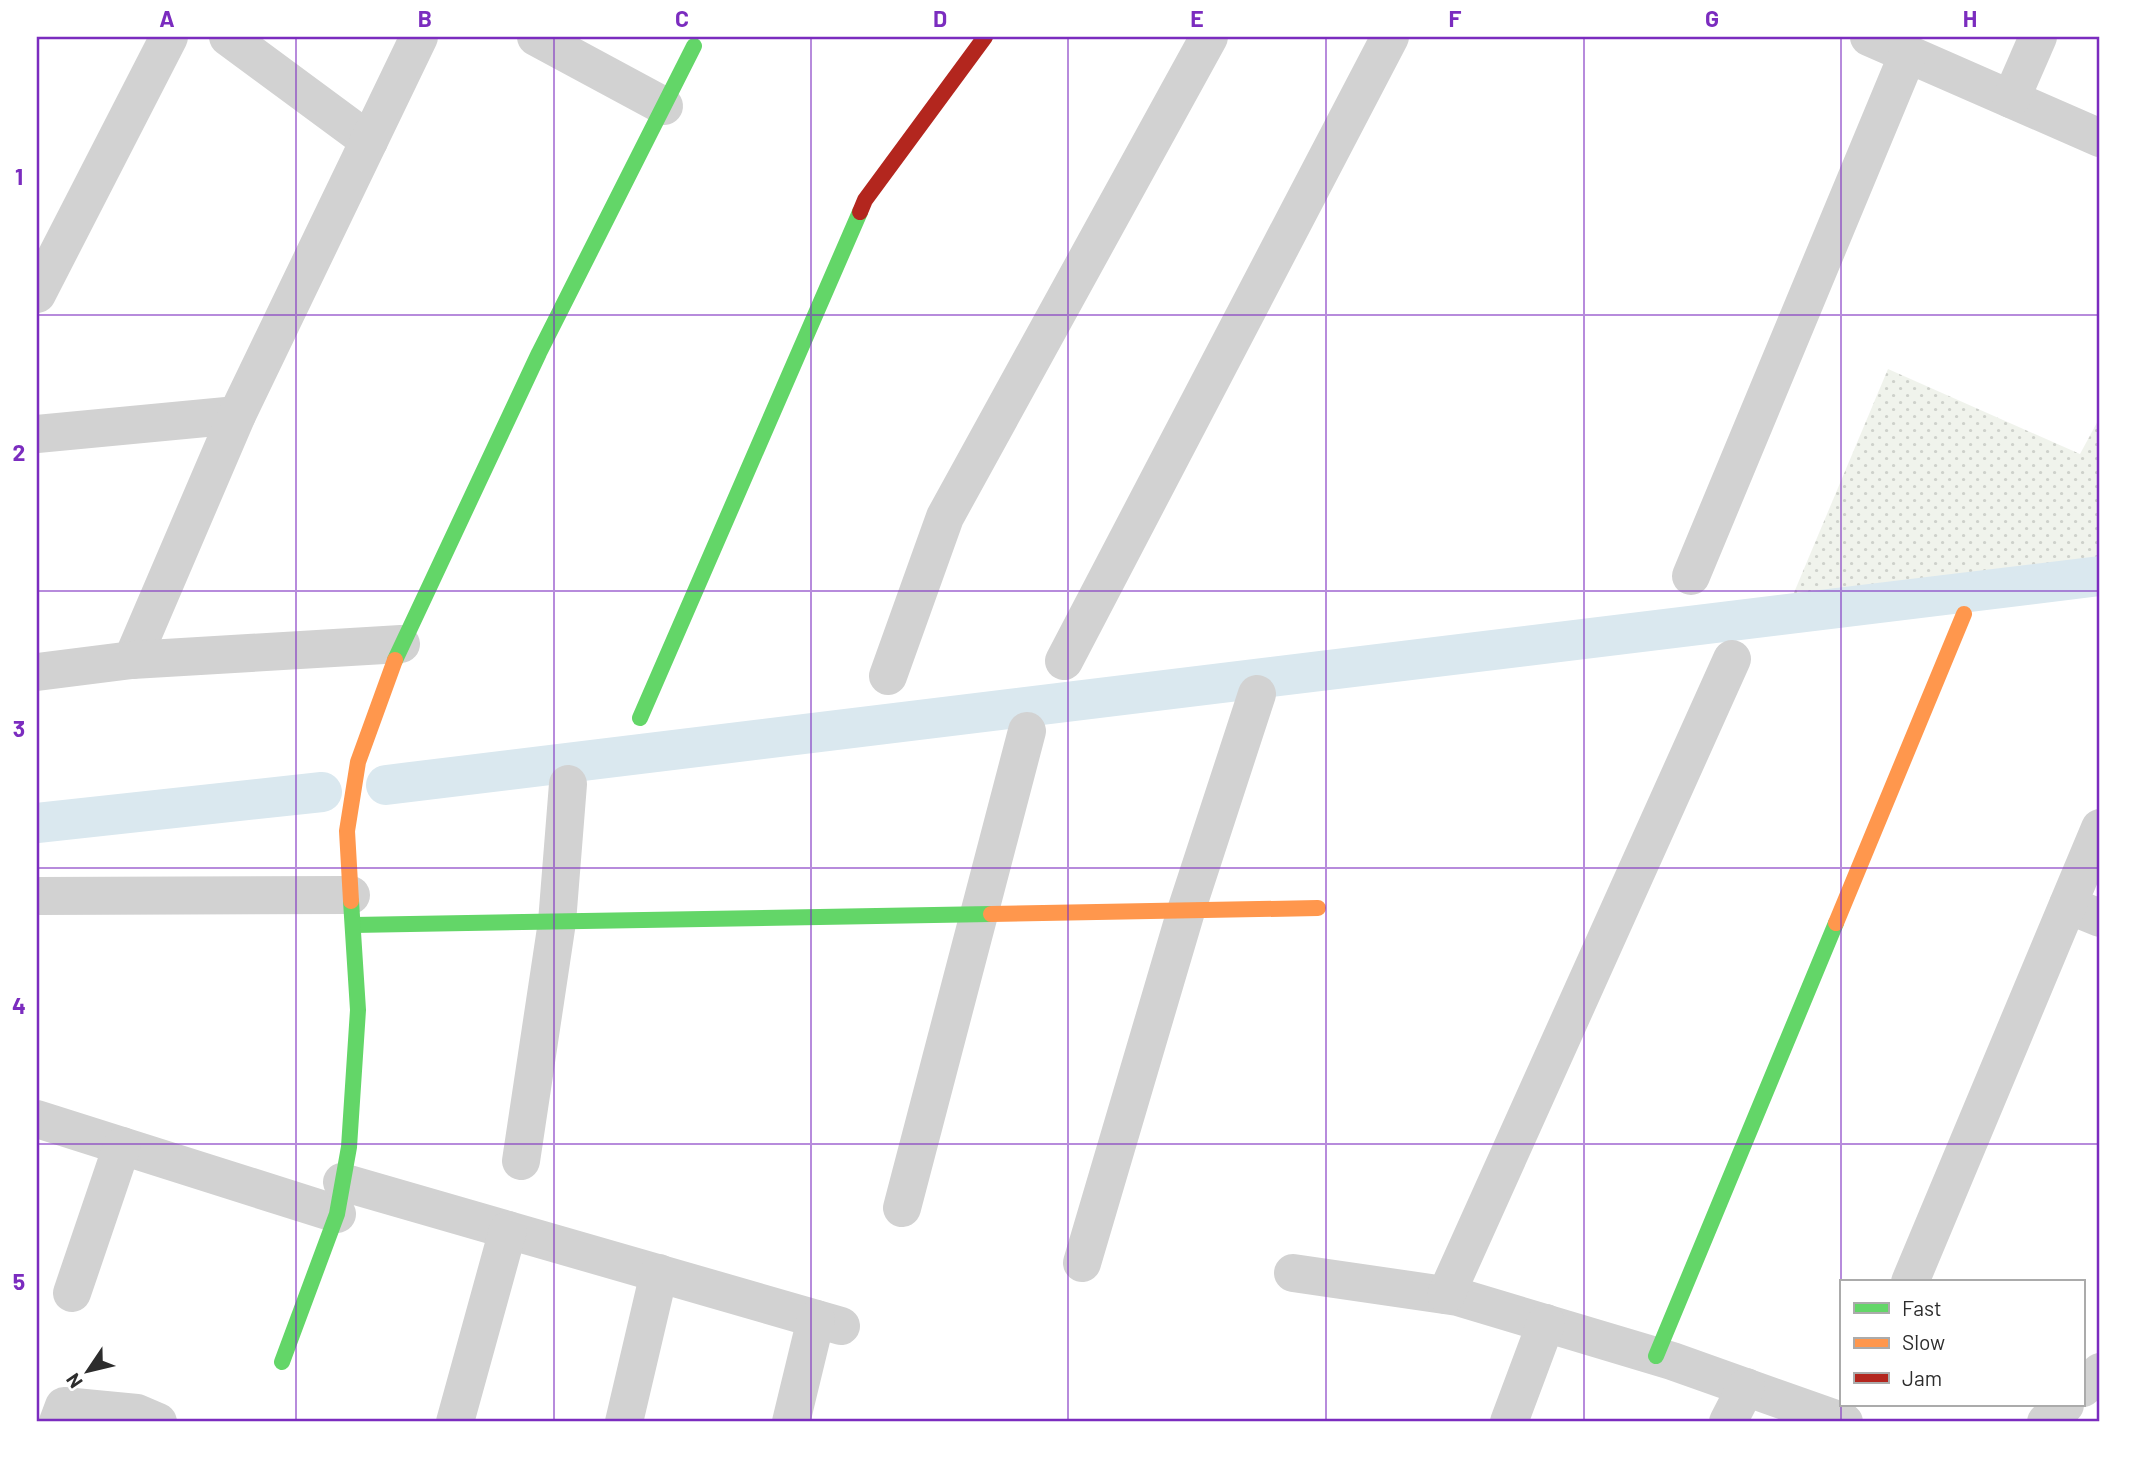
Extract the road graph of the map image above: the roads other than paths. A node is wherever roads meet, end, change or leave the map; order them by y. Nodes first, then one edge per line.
1 (169, 37) edge
2 (228, 37) edge
3 (419, 37) edge
4 (536, 37) edge
5 (985, 37) edge
6 (1209, 37) edge
7 (1390, 37) edge
8 (1868, 37) edge
9 (2038, 37) edge
10 (694, 46) dead end
11 (1909, 54) junction
12 (2011, 99) junction
13 (664, 106) junction
14 (2100, 138) edge
15 (369, 141) junction
16 (37, 293) edge
17 (237, 415) junction
18 (37, 434) edge
19 (1690, 576) dead end
20 (1964, 614) dead end
21 (401, 644) junction
22 (1732, 659) dead end
23 (132, 660) junction
24 (1064, 661) dead end
25 (37, 672) edge
26 (888, 676) dead end
27 (1257, 694) dead end
28 (640, 718) dead end
29 (1027, 731) dead end
30 (568, 784) dead end
31 (2100, 828) edge
32 (37, 896) edge
33 (1318, 908) dead end
34 (352, 910) junction
35 (1186, 911) junction
36 (2084, 911) edge
37 (979, 915) junction
38 (556, 922) junction
39 (37, 1119) edge
40 (122, 1146) junction
41 (522, 1161) dead end
42 (340, 1198) junction
43 (902, 1208) dead end
44 (508, 1230) junction
45 (1082, 1263) dead end
46 (659, 1273) junction
47 (1293, 1273) dead end
48 (1911, 1280) edge
49 (72, 1293) dead end
50 (1446, 1295) junction
51 (1546, 1323) junction
52 (1656, 1356) junction
53 (282, 1362) dead end
54 (2100, 1372) edge
55 (1745, 1387) junction
56 (2084, 1387) edge
57 (2064, 1406) edge
58 (58, 1422) edge
59 (158, 1422) edge
60 (455, 1422) edge
61 (624, 1422) edge
62 (791, 1422) edge
63 (1509, 1422) edge
64 (1728, 1422) edge
65 (1844, 1422) edge
66 (2046, 1422) edge

1 - 16 street
2 - 15 street
3 - 15 street
4 - 13 street
5 - 28 street
6 - 26 street
7 - 24 street
8 - 11 street
9 - 12 street
10 - 13 street
11 - 12 street
11 - 19 street
12 - 14 street
13 - 21 street
15 - 17 street
17 - 18 street
17 - 23 street
20 - 52 street
21 - 23 street
21 - 34 street
22 - 50 street
23 - 25 street
27 - 35 street
29 - 37 street
30 - 38 street
31 - 36 street
32 - 34 street
33 - 35 street
34 - 38 street
34 - 42 street
35 - 37 street
35 - 45 street
36 - 48 street
37 - 38 street
37 - 43 street
38 - 41 street
39 - 40 street
40 - 42 street
40 - 49 street
42 - 44 street
42 - 53 street
44 - 46 street
44 - 60 street
46 - 61 street
46 - 62 street
47 - 50 street
50 - 51 street
51 - 52 street
51 - 63 street
52 - 55 street
54 - 56 street
55 - 64 street
55 - 65 street
57 - 66 street
58 - 59 street

